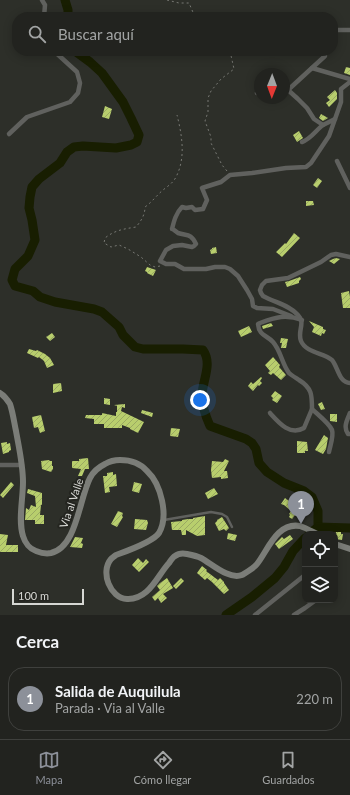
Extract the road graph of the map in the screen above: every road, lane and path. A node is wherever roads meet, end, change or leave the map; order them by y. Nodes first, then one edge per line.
1 (42, 0) edge
2 (167, 0) edge
3 (189, 0) edge
4 (189, 3) junction
5 (44, 12) edge
6 (193, 12) edge
7 (338, 30) edge
8 (350, 30) edge
9 (59, 56) edge
10 (231, 56) edge
11 (324, 56) dead end
12 (312, 68) junction
13 (350, 79) edge
14 (350, 82) edge
15 (290, 86) edge
16 (290, 92) edge
17 (177, 115) dead end
18 (335, 119) junction
19 (323, 125) junction
20 (9, 134) dead end
21 (302, 142) dead end
22 (337, 161) dead end
23 (230, 175) junction
24 (350, 188) edge
25 (350, 258) edge
26 (166, 264) junction
27 (291, 316) junction
28 (302, 320) junction
29 (350, 383) edge
30 (0, 393) edge
31 (312, 409) junction
32 (270, 413) dead end
33 (350, 413) edge
34 (350, 434) edge
35 (329, 452) dead end
36 (0, 465) edge
37 (22, 465) junction
38 (163, 520) junction
39 (232, 527) dead end
40 (311, 531) edge
41 (338, 545) edge
42 (350, 550) edge
43 (302, 578) edge
44 (312, 603) edge
45 (255, 615) edge
46 (294, 615) edge

1 - 5 street
2 - 4 path
3 - 4 path
4 - 6 path
7 - 8 street
9 - 20 street
10 - 23 path
11 - 12 street
12 - 13 street
12 - 15 street
14 - 18 street
16 - 19 street
17 - 26 path
18 - 19 street
18 - 23 street
19 - 21 street
22 - 24 street
23 - 26 street
25 - 28 street
26 - 27 street
27 - 28 street
27 - 31 street
28 - 29 street
30 - 37 main road, Via al Valle
31 - 32 street
31 - 35 street
33 - 34 street
36 - 37 street
37 - 38 main road, Via al Valle
38 - 39 lane
38 - 40 main road
41 - 42 main road
43 - 45 street
44 - 46 street

